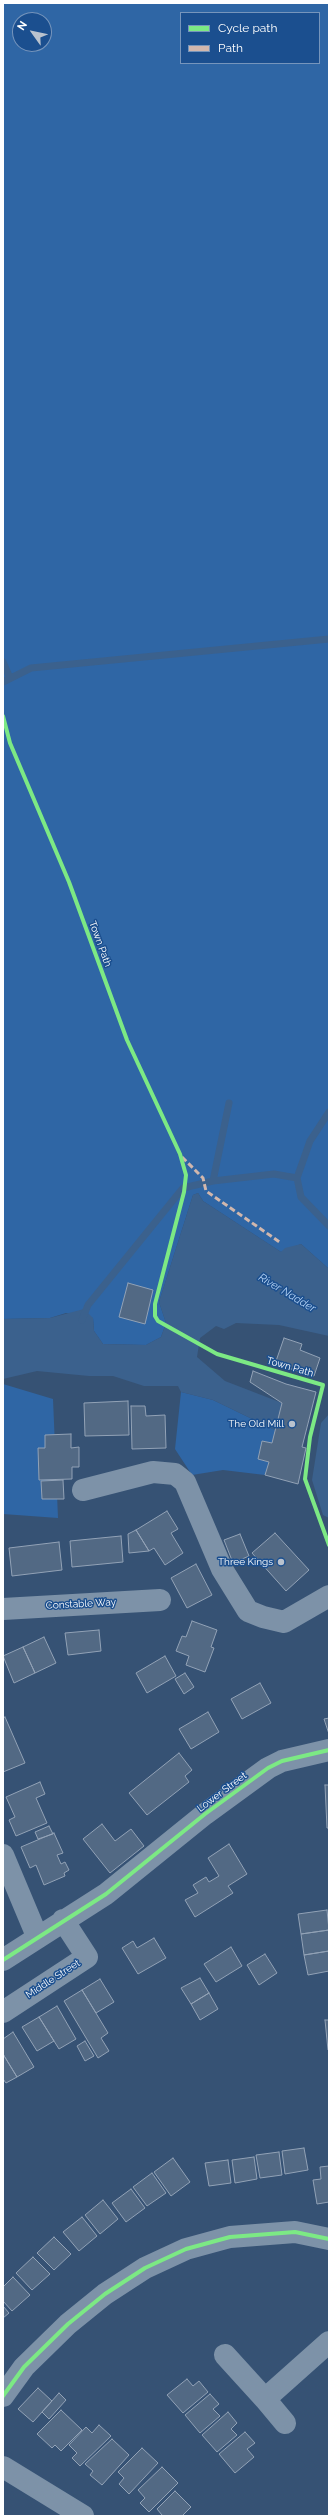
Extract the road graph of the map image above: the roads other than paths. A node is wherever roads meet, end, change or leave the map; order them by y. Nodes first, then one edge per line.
1 (83, 1490) dead end
2 (329, 1596) edge
3 (160, 1600) dead end
4 (3, 1609) edge
5 (329, 1750) edge
6 (3, 1855) edge
7 (63, 1920) junction
8 (37, 1936) junction
9 (3, 1960) edge
10 (3, 2012) edge
11 (329, 2239) edge
12 (329, 2342) edge
13 (224, 2354) dead end
14 (3, 2396) edge
15 (265, 2399) junction
16 (285, 2423) dead end
17 (3, 2466) edge
18 (83, 2516) edge

1 - 2 street
3 - 4 street, Constable Way
5 - 7 street, Lower Street
6 - 8 street
7 - 8 street, Lower Street
7 - 10 street, Middle Street
8 - 9 street
11 - 14 street
12 - 15 street
13 - 15 street
15 - 16 street
17 - 18 street

